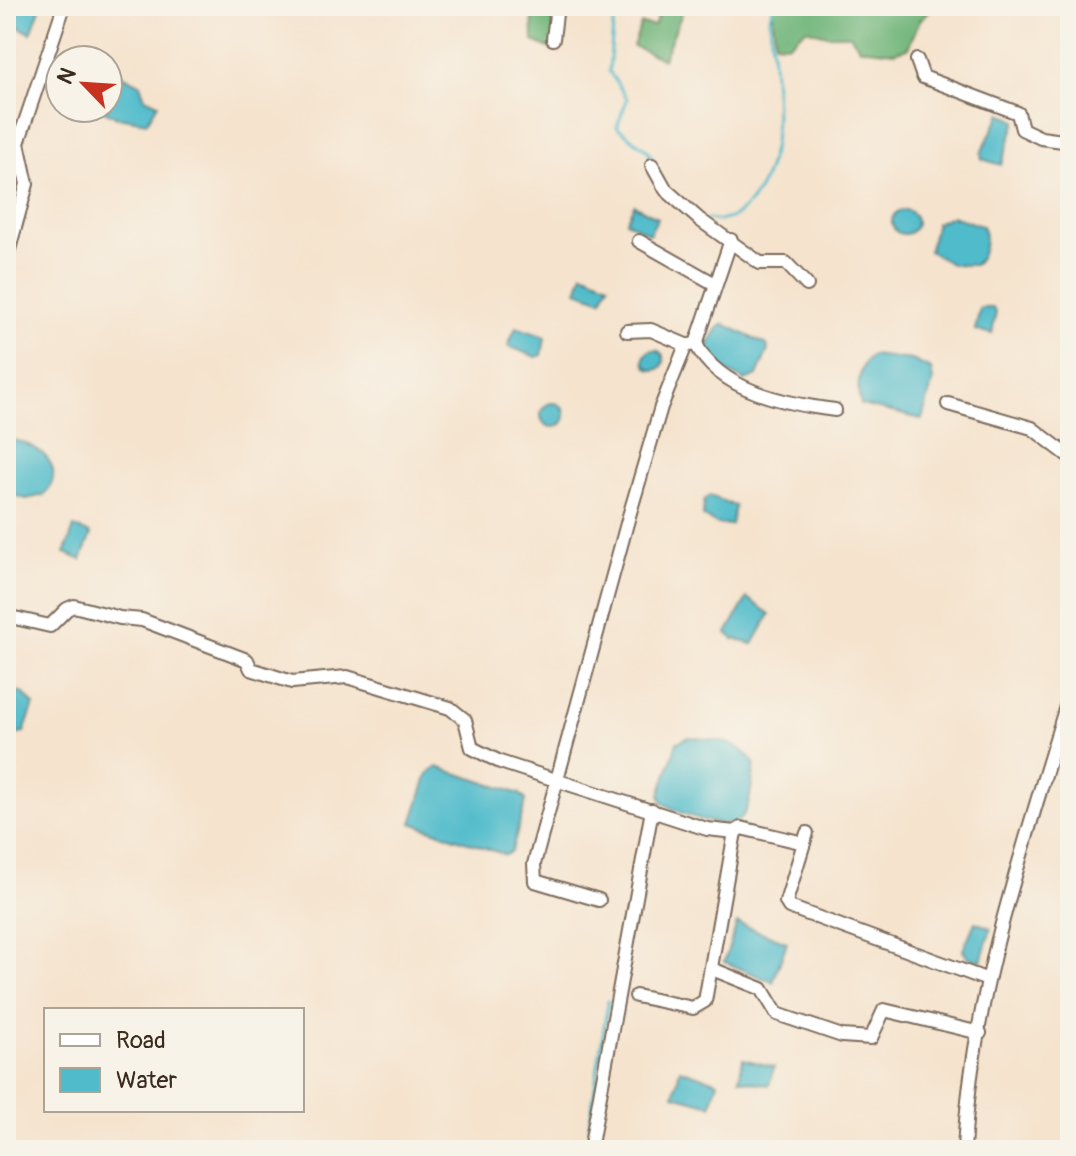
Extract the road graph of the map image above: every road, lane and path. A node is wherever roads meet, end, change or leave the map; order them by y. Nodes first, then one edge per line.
1 (64, 6) edge
2 (557, 6) edge
3 (553, 39) dead end
4 (917, 60) dead end
5 (1070, 142) edge
6 (652, 165) dead end
7 (731, 240) junction
8 (639, 241) dead end
9 (6, 260) edge
10 (715, 284) junction
11 (807, 285) dead end
12 (627, 331) dead end
13 (691, 344) junction
14 (948, 404) dead end
15 (835, 410) dead end
16 (1070, 457) edge
17 (6, 616) edge
18 (1070, 693) edge
19 (557, 779) junction
20 (652, 810) junction
21 (735, 832) junction
22 (599, 900) dead end
23 (712, 969) junction
24 (988, 980) junction
25 (636, 996) dead end
26 (980, 1033) junction
27 (590, 1150) edge
28 (964, 1150) edge

1 - 9 street
2 - 3 street
4 - 5 street
6 - 7 street
7 - 10 street
7 - 11 street
8 - 10 street
10 - 13 street
12 - 13 street
13 - 15 street
13 - 19 street
14 - 16 street
17 - 19 street
18 - 24 street
19 - 20 street
19 - 22 street
20 - 21 street
20 - 27 street
21 - 23 street
21 - 24 street
23 - 25 street
23 - 26 street
24 - 26 street
26 - 28 street

